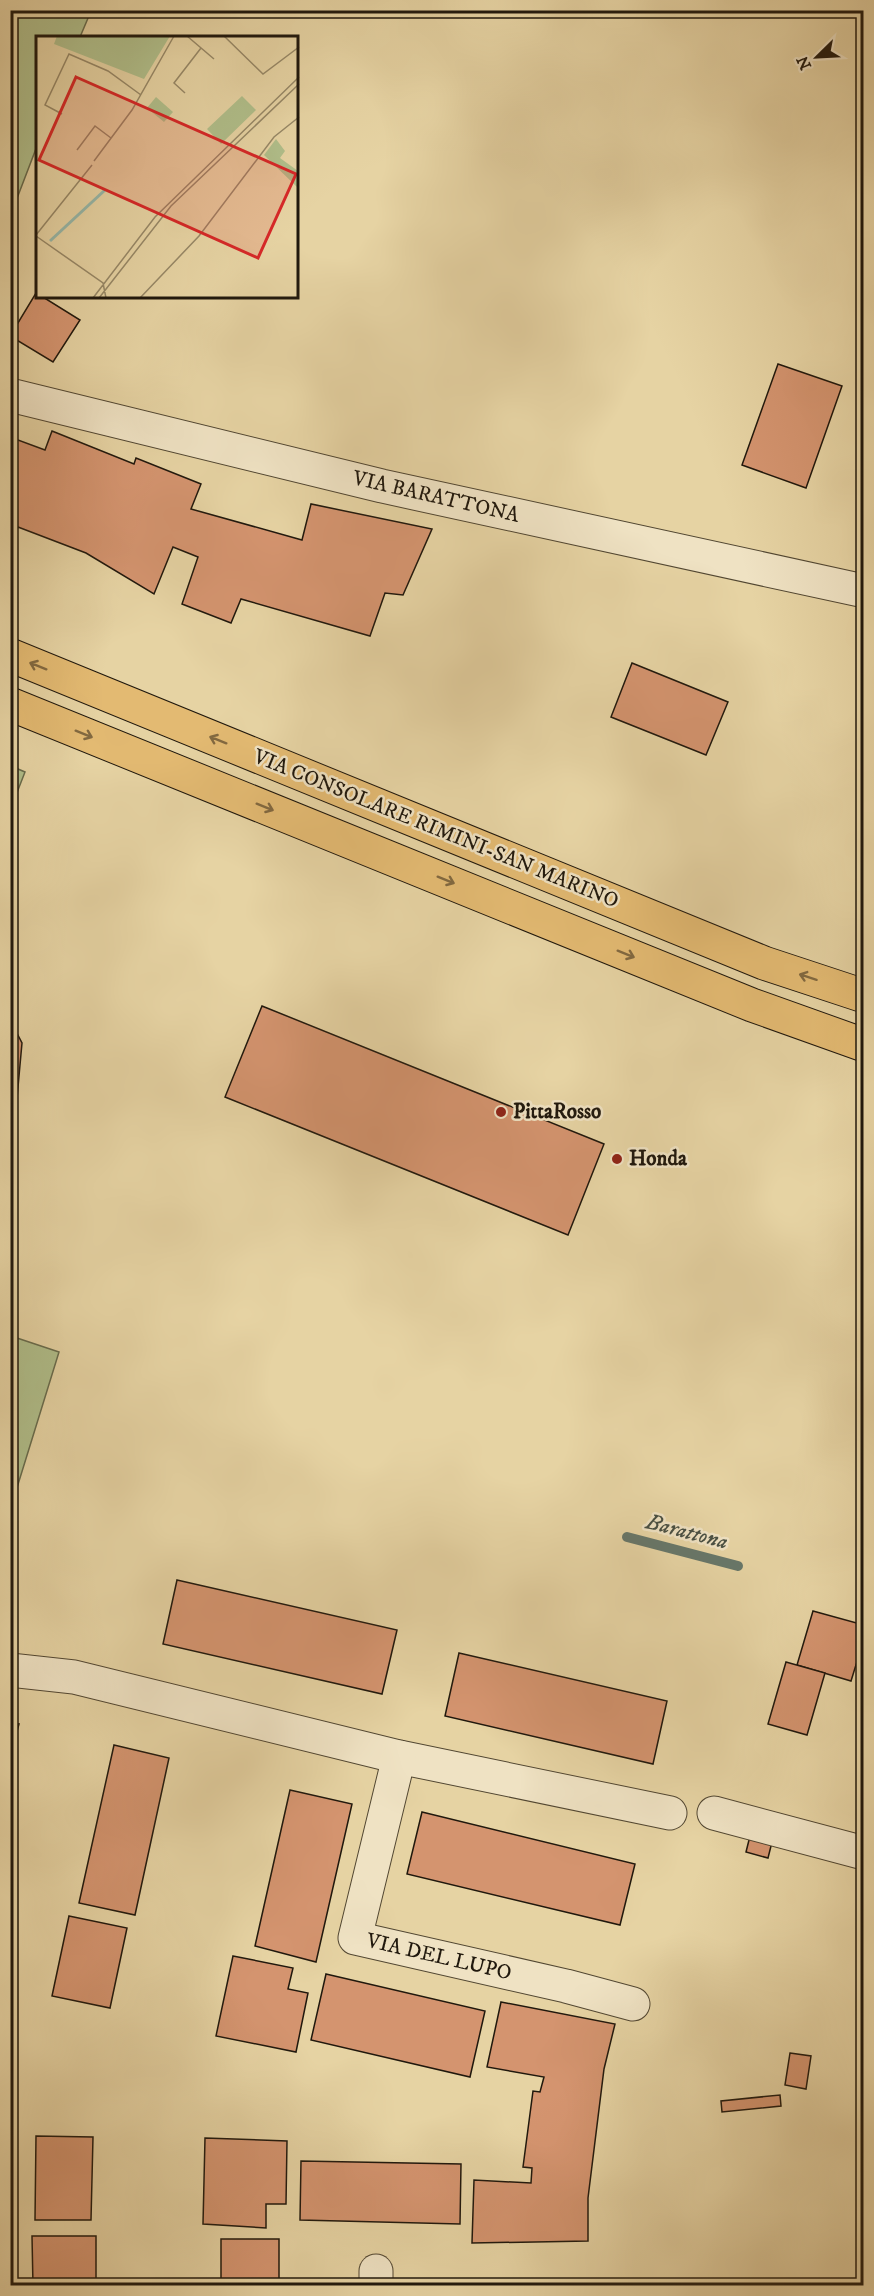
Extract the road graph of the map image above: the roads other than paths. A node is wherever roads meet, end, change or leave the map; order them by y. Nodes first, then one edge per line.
1 (10, 395) edge
2 (864, 591) edge
3 (10, 655) edge
4 (10, 704) edge
5 (864, 996) edge
6 (864, 1045) edge
7 (10, 1670) edge
8 (399, 1757) junction
9 (670, 1813) dead end
10 (714, 1813) dead end
11 (864, 1853) edge
12 (633, 2004) dead end

1 - 2 street, VIA BARATTONA
5 -> 3 main road, VIA CONSOLARE RIMINI-SAN MARINO
4 -> 6 main road, VIA CONSOLARE RIMINI-SAN MARINO
7 - 8 street
8 - 9 street
8 - 12 street, VIA DEL LUPO
10 - 11 street

